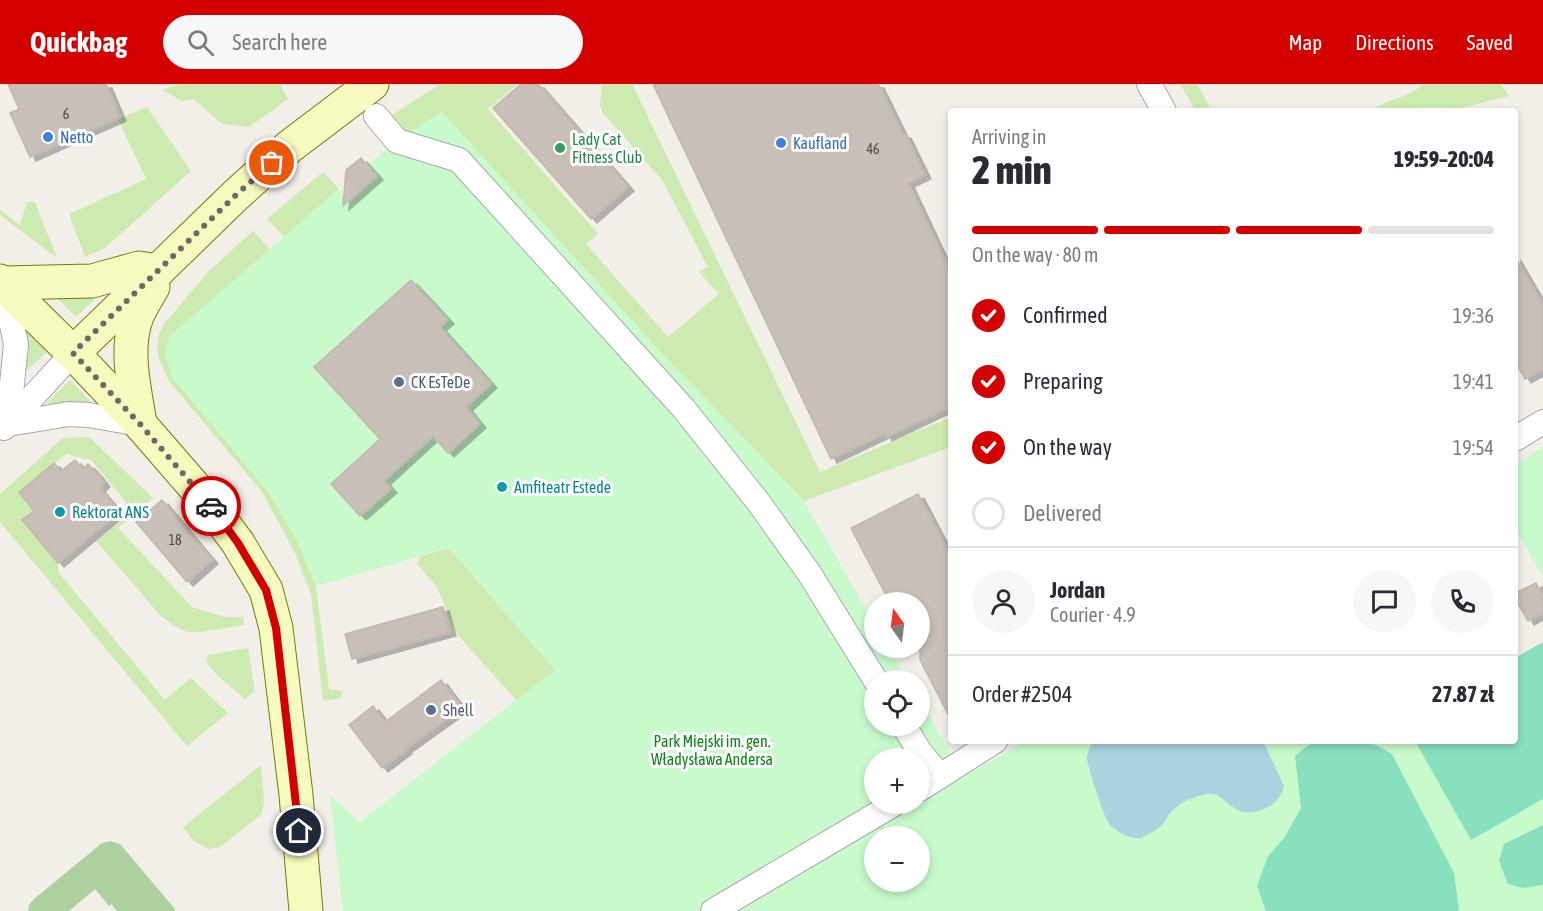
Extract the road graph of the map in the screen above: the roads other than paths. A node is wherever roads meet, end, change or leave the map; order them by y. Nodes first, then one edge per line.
1 (372, 84) edge
2 (1149, 84) edge
3 (1162, 108) edge
4 (376, 116) dead end
5 (158, 271) junction
6 (2, 282) edge
7 (73, 353) junction
8 (1543, 422) edge
9 (140, 424) junction
10 (4, 428) edge
11 (1518, 437) edge
12 (869, 670) edge
13 (990, 744) edge
14 (930, 782) edge
15 (877, 814) edge
16 (306, 911) edge
17 (713, 911) edge

1 - 5 street
2 - 3 street
4 - 12 street
5 - 6 street
5 - 7 street
5 - 9 street
6 - 7 street
6 - 10 street
7 - 9 street
7 - 10 street
8 - 11 street
9 - 10 street
9 - 16 street
13 - 14 street
15 - 17 street

